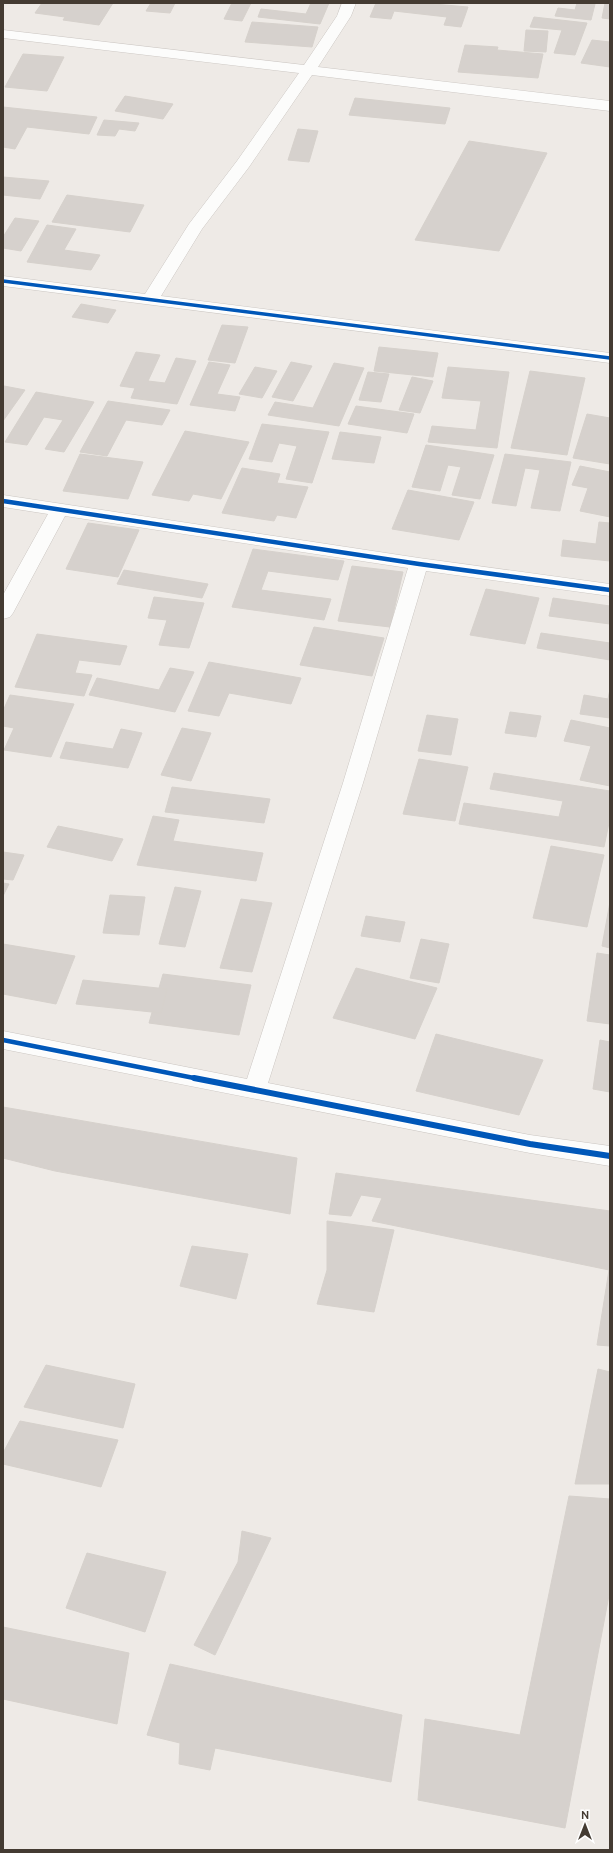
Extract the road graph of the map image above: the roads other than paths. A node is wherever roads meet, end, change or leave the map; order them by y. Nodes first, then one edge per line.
1 (349, 3) edge
2 (3, 34) edge
3 (308, 70) junction
4 (610, 106) edge
5 (3, 281) edge
6 (150, 300) junction
7 (610, 358) edge
8 (3, 501) edge
9 (60, 509) junction
10 (419, 564) junction
11 (610, 590) edge
12 (3, 613) edge
13 (3, 1040) edge
14 (255, 1089) junction
15 (610, 1156) edge

1 - 3 street
2 - 3 street
3 - 4 street
3 - 6 street
5 - 6 street
6 - 7 street
8 - 9 street
9 - 10 street
9 - 12 street
10 - 11 street
10 - 14 street
13 - 14 street
14 - 15 street

